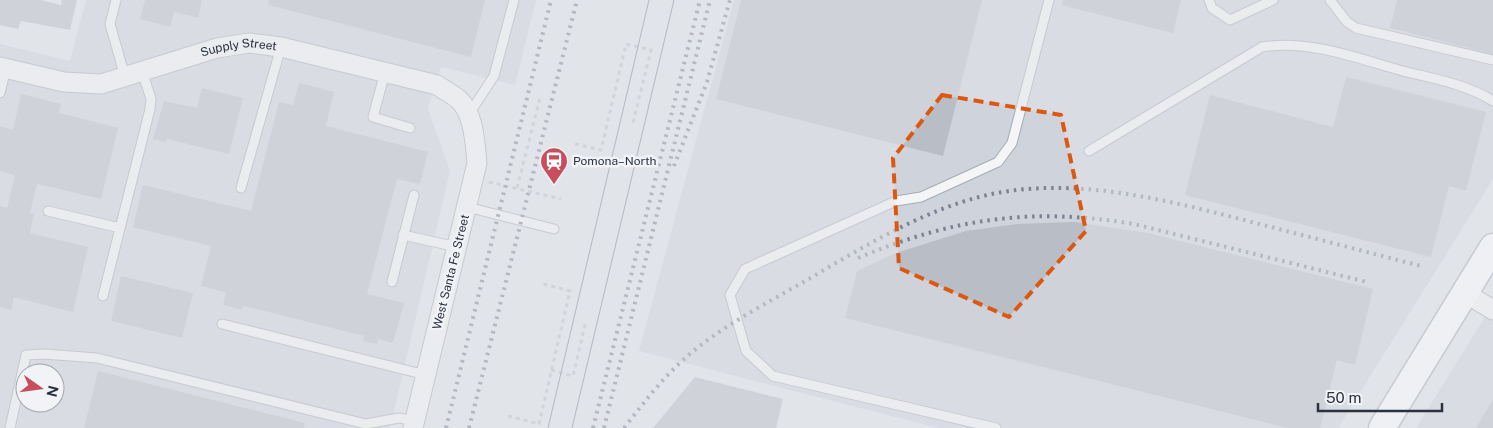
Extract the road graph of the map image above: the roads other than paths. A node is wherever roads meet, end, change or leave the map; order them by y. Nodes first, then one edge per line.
1 (116, 0) edge
2 (514, 0) edge
3 (1049, 0) edge
4 (1209, 0) edge
5 (1273, 0) edge
6 (1330, 0) edge
7 (281, 47) junction
8 (1493, 60) edge
9 (3, 68) edge
10 (384, 72) junction
11 (134, 74) junction
12 (0, 92) edge
13 (1493, 101) edge
14 (469, 115) junction
15 (410, 128) dead end
16 (1089, 150) dead end
17 (241, 188) dead end
18 (414, 194) dead end
19 (467, 207) junction
20 (48, 211) dead end
21 (120, 228) junction
22 (554, 229) dead end
23 (404, 236) junction
24 (457, 247) junction
25 (1493, 247) edge
26 (392, 282) dead end
27 (1465, 293) junction
28 (103, 296) dead end
29 (1493, 310) edge
30 (222, 324) dead end
31 (426, 375) junction
32 (414, 424) edge
33 (10, 428) edge
34 (996, 428) edge
35 (1382, 428) edge

1 - 11 lane
2 - 14 lane
3 - 34 lane
4 - 5 lane
6 - 8 lane
7 - 10 street, Supply Street
7 - 11 street, Supply Street
7 - 17 lane
9 - 11 street, Supply Street
9 - 12 lane
10 - 14 street, Supply Street
10 - 15 lane
11 - 21 lane
13 - 16 lane
14 - 19 street, West Santa Fe Street
18 - 23 lane
19 - 22 lane
19 - 24 street, West Santa Fe Street
20 - 21 lane
21 - 28 lane
23 - 24 lane
23 - 26 lane
24 - 31 street, West Santa Fe Street
25 - 27 main road
27 - 29 street
27 - 35 main road
30 - 31 lane
31 - 32 street, West Santa Fe Street
32 - 33 lane

